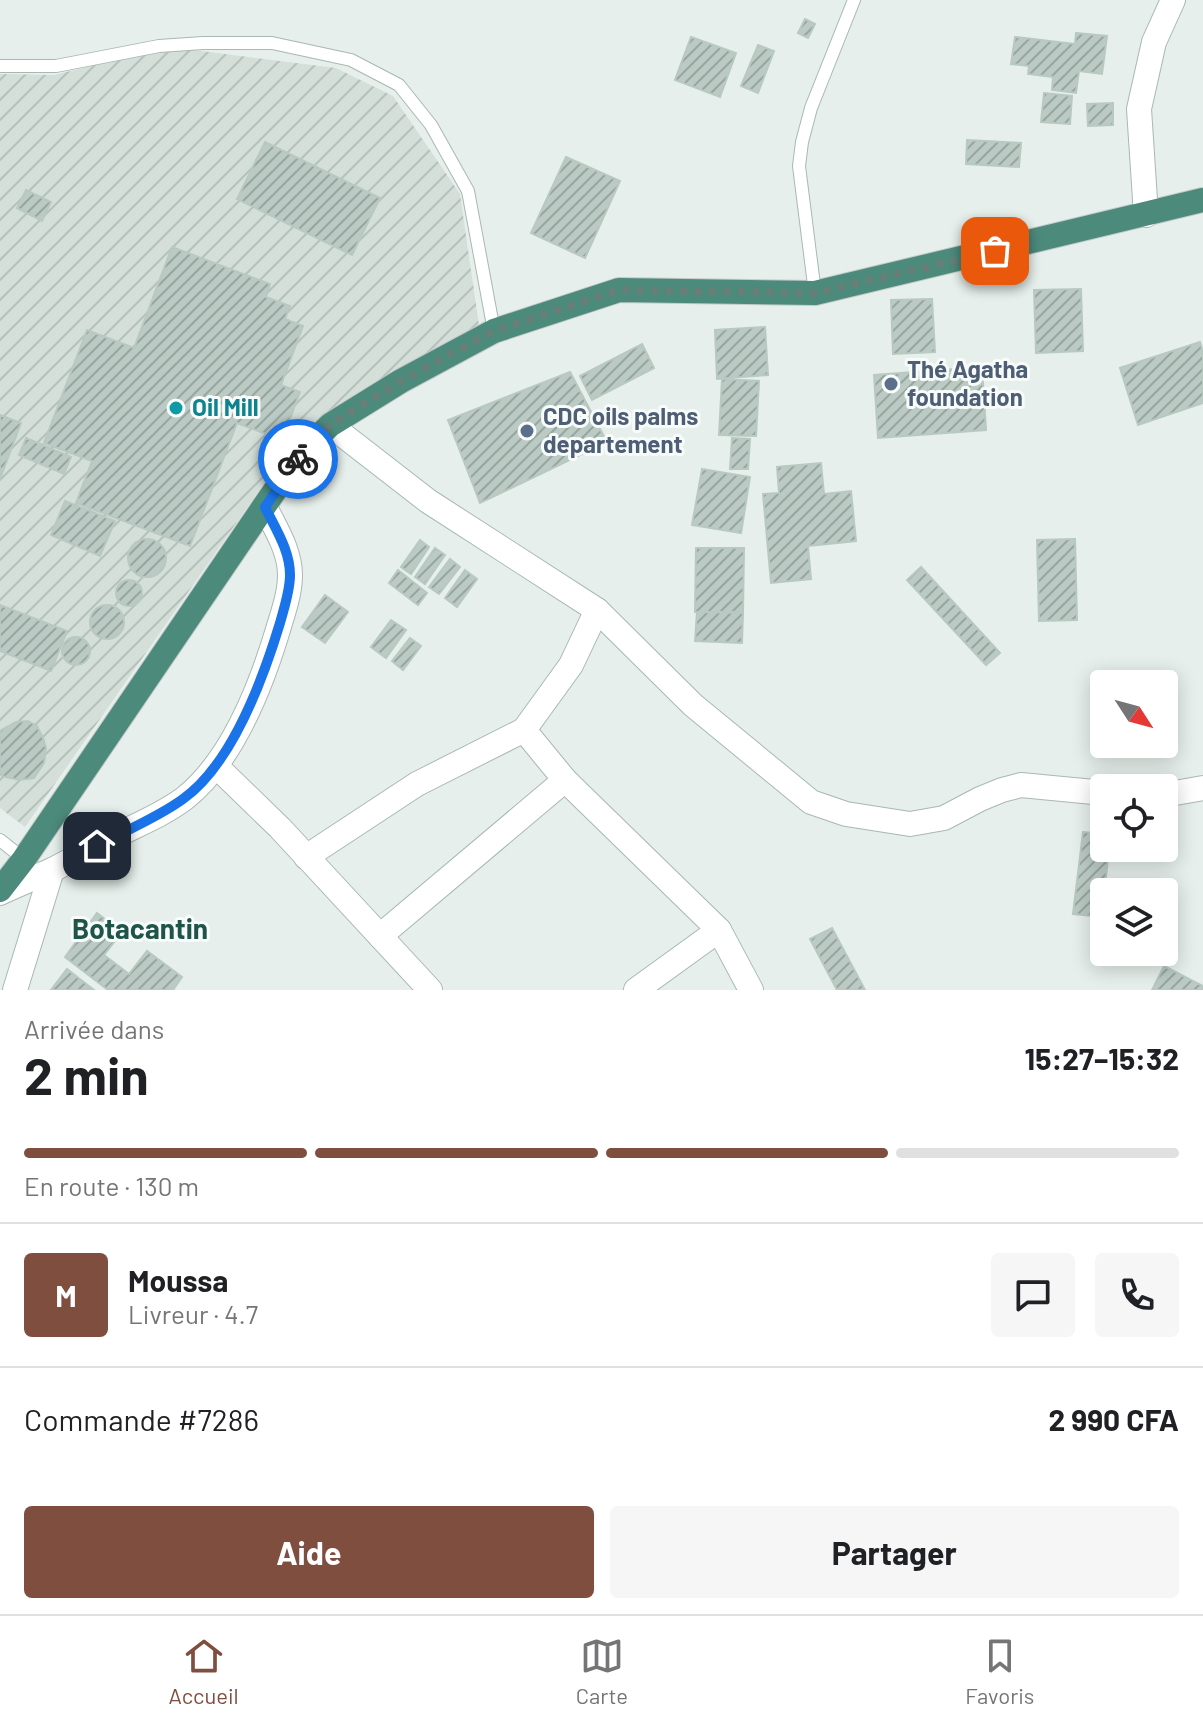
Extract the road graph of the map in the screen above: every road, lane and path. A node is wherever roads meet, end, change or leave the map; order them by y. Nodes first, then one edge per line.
1 (854, 0) edge
2 (1173, 0) edge
3 (0, 66) edge
4 (1203, 200) edge
5 (1146, 215) junction
6 (815, 293) junction
7 (494, 331) junction
8 (330, 425) junction
9 (265, 507) junction
10 (597, 610) junction
11 (524, 730) junction
12 (216, 766) junction
13 (565, 780) junction
14 (1203, 788) edge
15 (1090, 792) edge
16 (1178, 792) edge
17 (0, 840) edge
18 (306, 857) junction
19 (24, 859) junction
20 (52, 870) junction
21 (0, 891) edge
22 (719, 930) junction
23 (380, 936) junction
24 (15, 990) edge
25 (430, 990) edge
26 (636, 990) edge
27 (751, 990) edge

1 - 6 lane
2 - 5 street
3 - 7 lane
4 - 5 highway
5 - 6 highway
6 - 7 highway
7 - 8 highway
8 - 9 highway
8 - 10 street
9 - 12 street
9 - 19 highway
10 - 11 street
10 - 15 street
11 - 13 street
11 - 18 street
12 - 18 street
12 - 20 street
13 - 22 street
13 - 23 street
14 - 16 street
17 - 19 lane
18 - 23 street
19 - 21 highway
20 - 21 street
20 - 24 street
22 - 26 street
22 - 27 street
23 - 25 street

